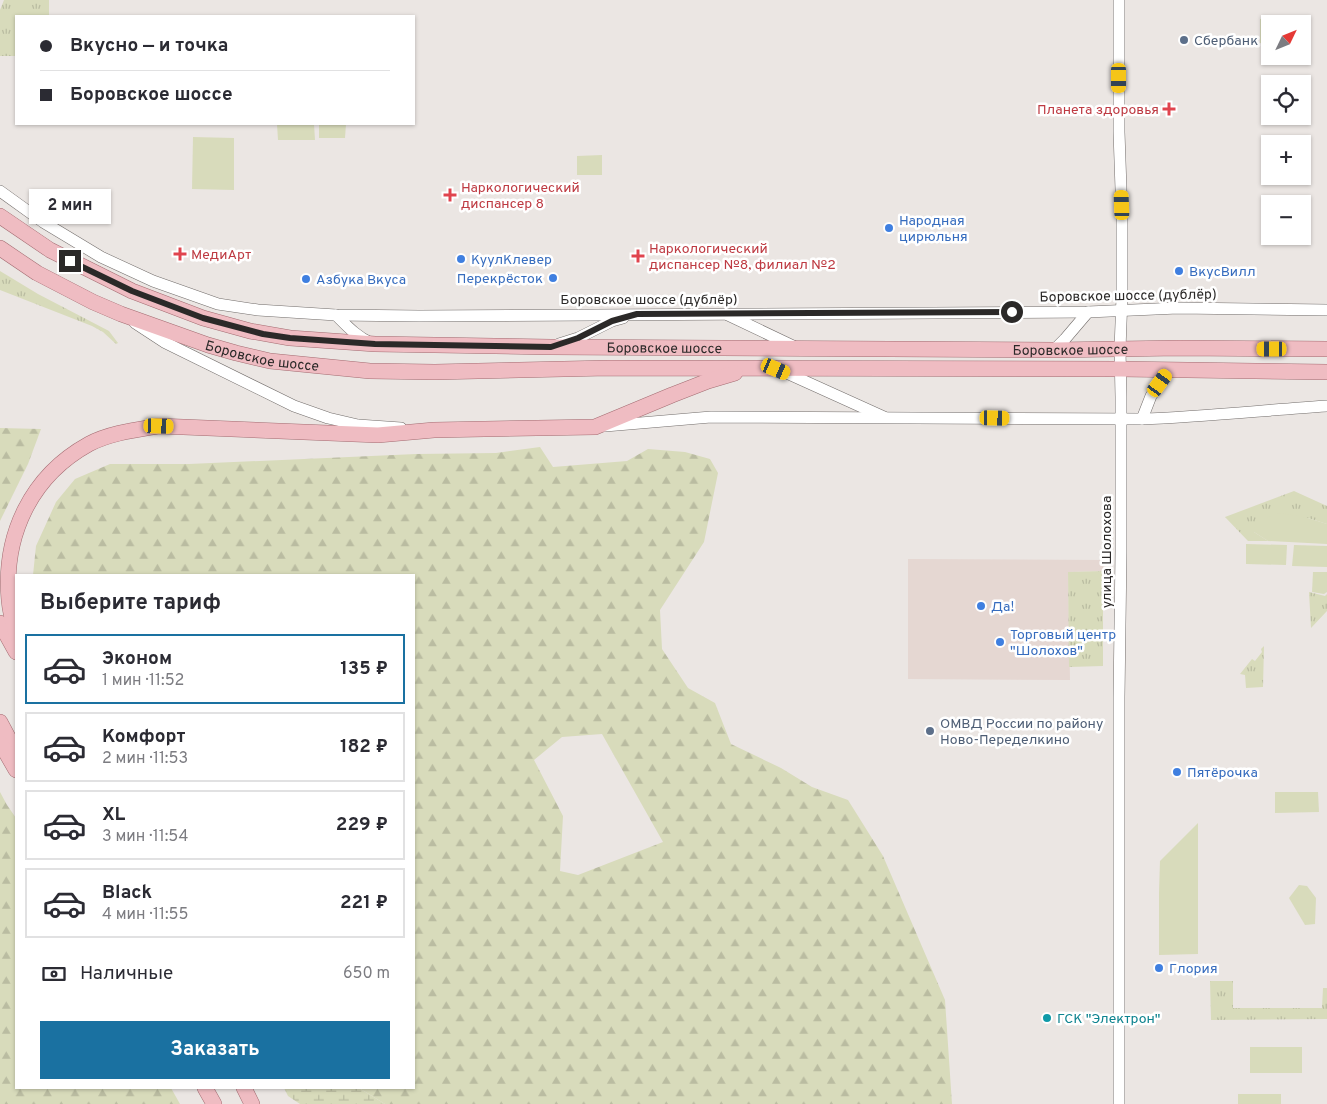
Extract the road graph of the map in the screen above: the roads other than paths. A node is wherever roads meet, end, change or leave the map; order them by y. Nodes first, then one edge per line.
1 (1119, 0) edge
2 (0, 191) edge
3 (0, 203) edge
4 (0, 216) edge
5 (0, 248) edge
6 (50, 250) junction
7 (1121, 310) junction
8 (1327, 310) edge
9 (1088, 312) junction
10 (121, 314) junction
11 (637, 314) junction
12 (724, 314) junction
13 (336, 315) junction
14 (375, 344) junction
15 (551, 347) junction
16 (797, 348) junction
17 (1120, 349) junction
18 (1327, 349) edge
19 (1054, 350) junction
20 (751, 369) junction
21 (776, 369) junction
22 (1120, 369) junction
23 (1170, 370) junction
24 (1327, 372) edge
25 (1327, 406) edge
26 (889, 418) junction
27 (1121, 419) junction
28 (1142, 419) junction
29 (595, 426) junction
30 (434, 430) junction
31 (0, 624) edge
32 (15, 629) edge
33 (15, 650) edge
34 (0, 722) edge
35 (0, 743) edge
36 (15, 750) edge
37 (15, 768) edge
38 (206, 1089) edge
39 (244, 1089) edge
40 (214, 1104) edge
41 (252, 1104) edge
42 (1119, 1104) edge

1 - 7 street, улица Шолохова
2 - 13 street, Боровское шоссе (дублёр)
3 - 6 main road
4 - 6 main road, Боровское шоссе
5 - 10 main road, Боровское шоссе
6 - 14 main road, Боровское шоссе
7 - 8 street, Боровское шоссе (дублёр)
7 - 9 street, Боровское шоссе (дублёр)
7 - 17 street, улица Шолохова
9 - 12 street, Боровское шоссе (дублёр)
9 - 19 street
10 - 20 main road, Боровское шоссе
10 - 30 street
11 - 12 street, Боровское шоссе (дублёр)
11 - 13 street, Боровское шоссе (дублёр)
11 - 15 street
12 - 16 street
13 - 14 street
14 - 15 main road, Боровское шоссе
15 - 16 main road, Боровское шоссе
16 - 19 main road, Боровское шоссе
17 - 18 main road, Боровское шоссе
17 - 19 main road, Боровское шоссе
17 - 22 street, улица Шолохова
20 - 21 main road, Боровское шоссе
20 - 29 main road
21 - 22 main road, Боровское шоссе
21 - 26 street
22 - 23 main road, Боровское шоссе
22 - 27 street, улица Шолохова
23 - 24 main road, Боровское шоссе
23 - 28 street
25 - 28 street
26 - 27 street
26 - 29 street
27 - 28 street
27 - 42 street, улица Шолохова
29 - 30 main road
30 - 32 main road
31 - 33 main road
34 - 36 main road
35 - 37 main road
38 - 40 main road
39 - 41 main road

